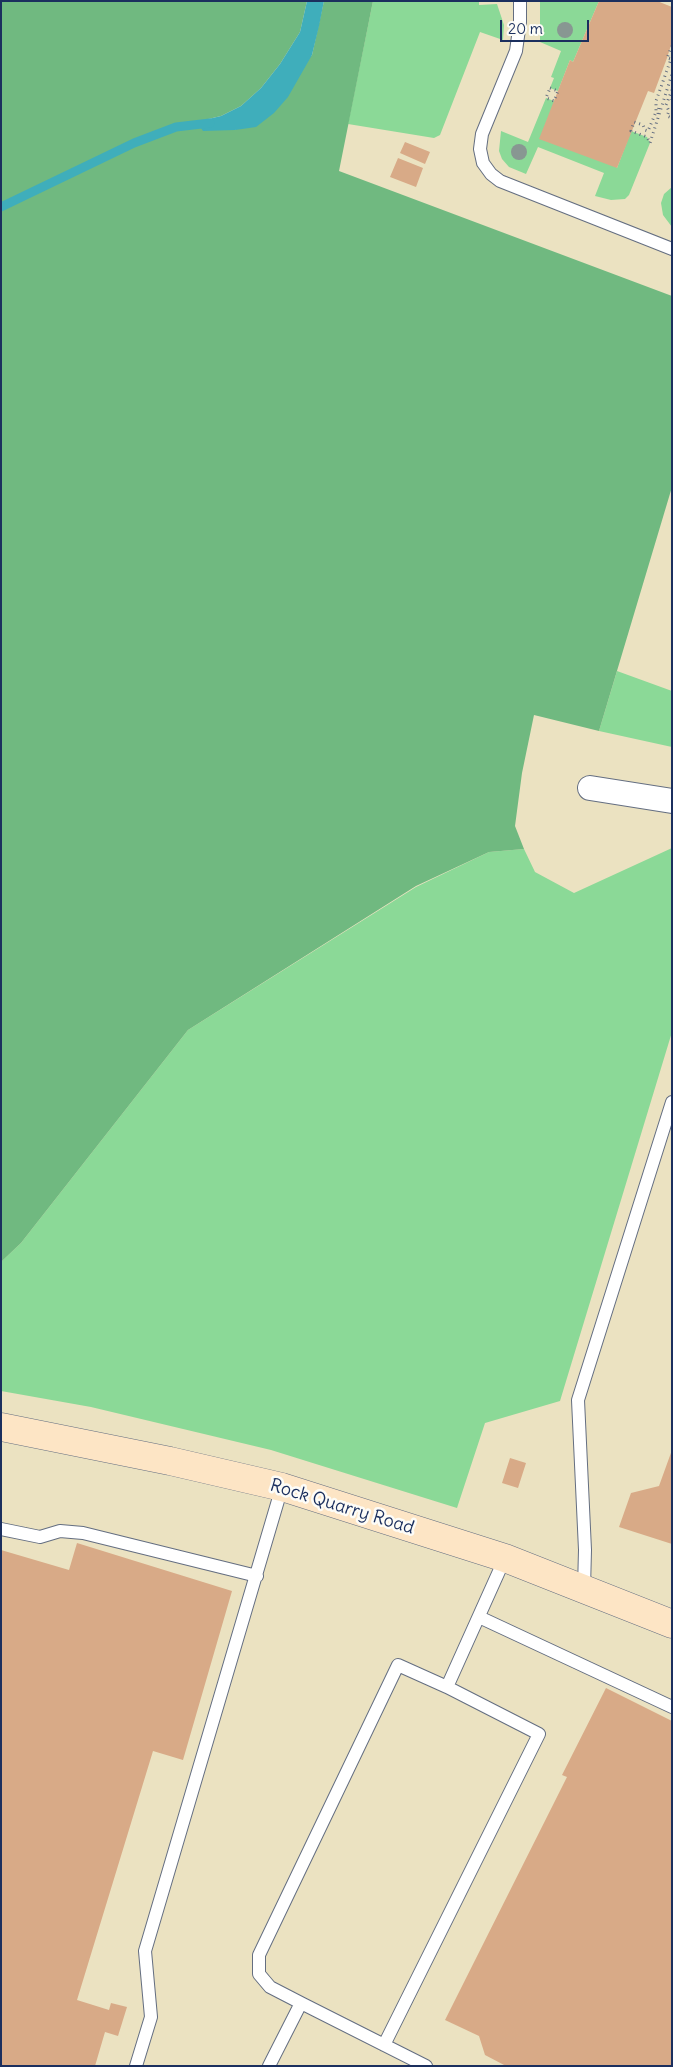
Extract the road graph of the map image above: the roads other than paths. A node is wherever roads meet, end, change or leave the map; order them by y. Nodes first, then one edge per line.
1 (520, 1) edge
2 (672, 249) edge
3 (590, 788) dead end
4 (672, 801) edge
5 (672, 1102) edge
6 (1, 1427) edge
7 (282, 1487) junction
8 (1, 1529) edge
9 (505, 1558) junction
10 (257, 1576) junction
11 (584, 1588) junction
12 (479, 1617) junction
13 (672, 1624) edge
14 (447, 1687) junction
15 (672, 1707) edge
16 (301, 2003) junction
17 (384, 2045) junction
18 (136, 2066) edge
19 (269, 2066) edge
20 (426, 2066) edge

1 - 2 lane
3 - 4 street
5 - 11 lane
6 - 7 street, Rock Quarry Road
7 - 9 street, Rock Quarry Road
7 - 10 lane
8 - 10 lane
9 - 11 street, Rock Quarry Road
9 - 12 lane
10 - 18 lane
11 - 13 street, Rock Quarry Road
12 - 14 lane
12 - 15 lane
14 - 16 lane
14 - 17 lane
16 - 17 lane
16 - 19 lane
17 - 20 lane

